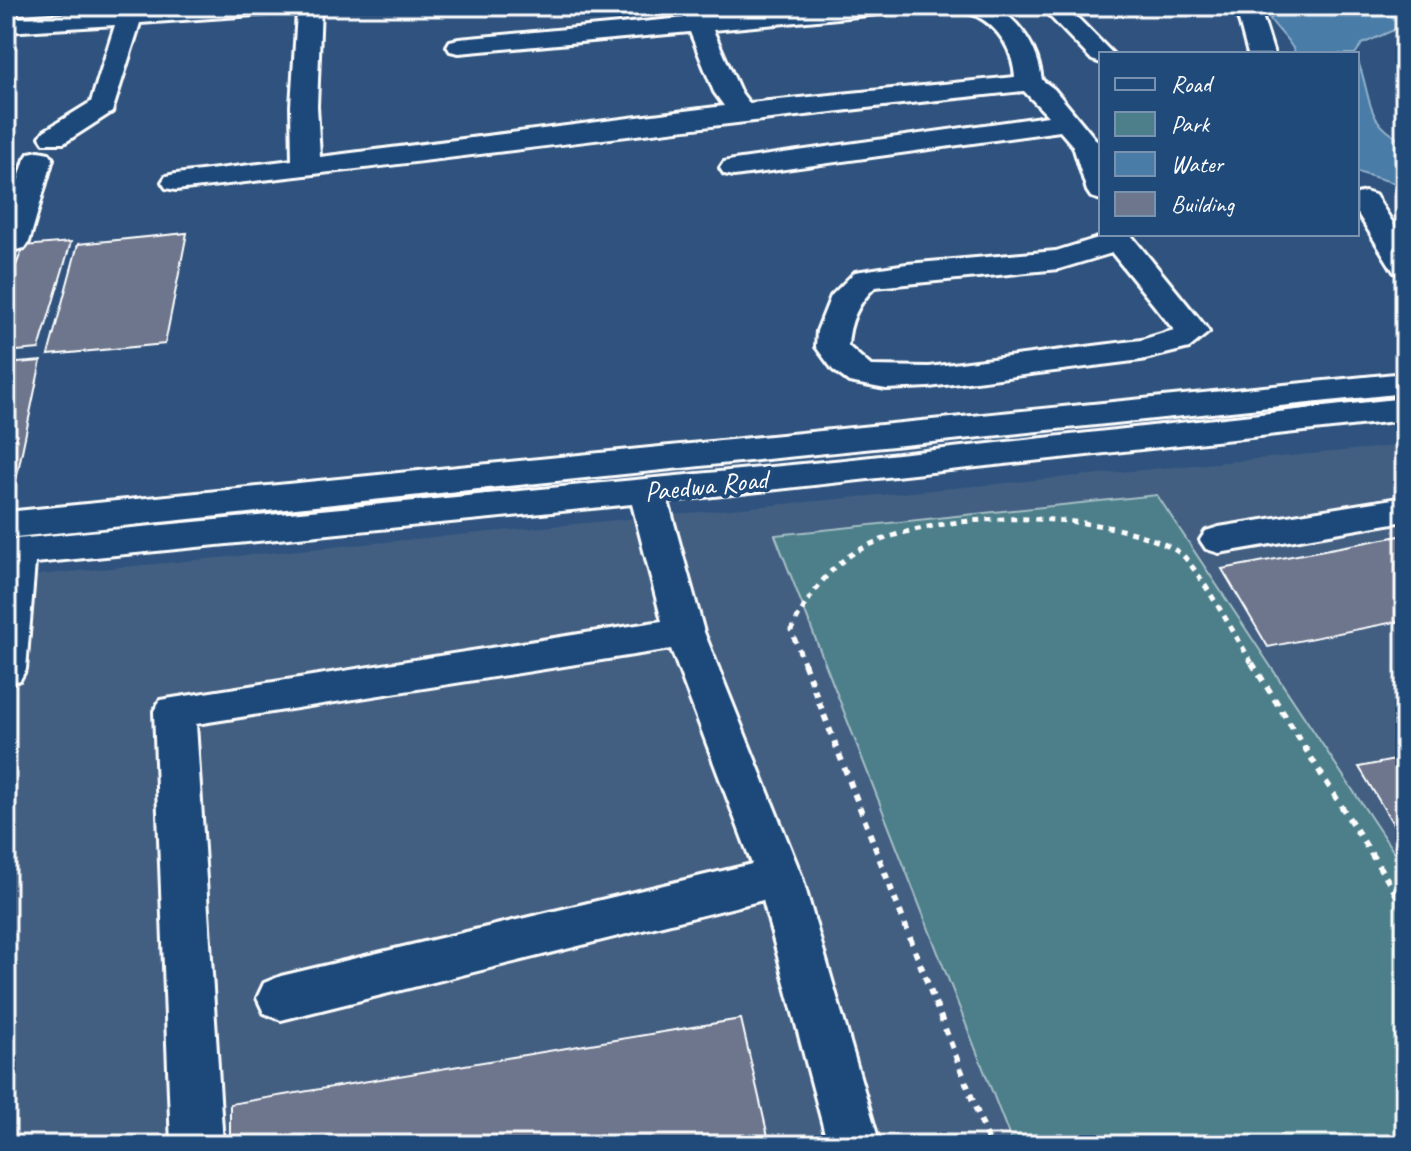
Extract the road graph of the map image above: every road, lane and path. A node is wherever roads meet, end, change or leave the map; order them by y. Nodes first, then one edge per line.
1 (290, 6) edge
2 (309, 6) edge
3 (889, 6) edge
4 (972, 6) edge
5 (1052, 6) edge
6 (1247, 6) edge
7 (694, 15) edge
8 (130, 17) junction
9 (6, 25) edge
10 (459, 46) dead end
11 (1260, 52) edge
12 (1099, 53) edge
13 (1029, 83) junction
14 (742, 112) junction
15 (1065, 122) junction
16 (306, 167) junction
17 (734, 168) dead end
18 (176, 182) dead end
19 (1099, 185) edge
20 (1361, 199) edge
21 (1405, 208) edge
22 (1116, 238) edge
23 (6, 243) edge
24 (1405, 266) edge
25 (1405, 383) edge
26 (1405, 409) edge
27 (839, 457) junction
28 (647, 491) junction
29 (1405, 509) edge
30 (1219, 540) dead end
31 (10, 543) edge
32 (684, 632) junction
33 (6, 669) edge
34 (779, 877) junction
35 (1405, 908) edge
36 (281, 998) dead end
37 (197, 1145) edge
38 (854, 1145) edge
39 (990, 1145) edge

1 - 8 street
2 - 16 street
3 - 7 street
4 - 13 street
5 - 12 street
6 - 11 street
7 - 10 street
7 - 14 street
8 - 9 street
8 - 23 street
13 - 14 street
13 - 15 street
14 - 16 street
15 - 17 street
15 - 19 street
16 - 18 street
20 - 21 street
20 - 24 street
22 - 22 street
25 - 27 street
26 - 27 street, Paedwa Road
27 - 28 street, Paedwa Road
27 - 31 street
28 - 31 street, Paedwa Road
28 - 32 street
29 - 30 street
31 - 33 street
32 - 34 street
32 - 37 street
34 - 36 street
34 - 38 street
35 - 39 path

